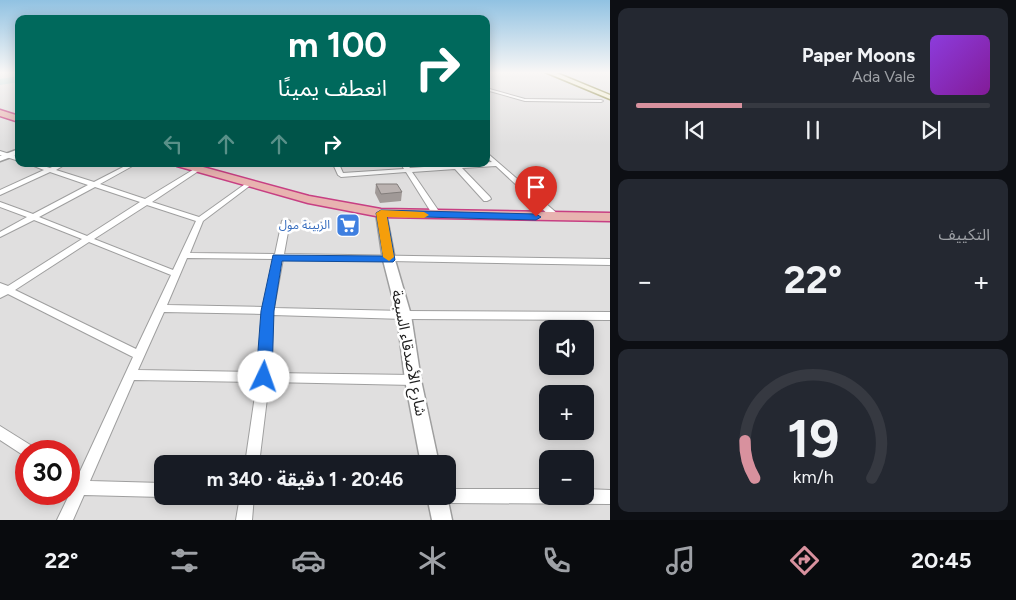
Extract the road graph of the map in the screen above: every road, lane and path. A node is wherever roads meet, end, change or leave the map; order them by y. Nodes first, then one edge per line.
1 (516, 96) edge
2 (607, 101) edge
3 (0, 112) edge
4 (15, 116) edge
5 (15, 152) edge
6 (3, 156) edge
7 (490, 158) edge
8 (490, 164) edge
9 (497, 164) junction
10 (41, 167) edge
11 (56, 167) edge
12 (128, 167) edge
13 (198, 167) edge
14 (203, 167) edge
15 (204, 167) edge
16 (337, 167) edge
17 (406, 167) edge
18 (458, 167) edge
19 (50, 170) junction
20 (250, 183) junction
21 (94, 185) junction
22 (0, 193) edge
23 (487, 199) dead end
24 (146, 202) junction
25 (0, 204) edge
26 (434, 210) junction
27 (610, 212) edge
28 (381, 213) junction
29 (553, 215) junction
30 (33, 217) junction
31 (610, 218) edge
32 (200, 220) junction
33 (286, 221) dead end
34 (0, 235) edge
35 (88, 239) junction
36 (184, 255) junction
37 (277, 257) junction
38 (389, 260) junction
39 (610, 262) edge
40 (176, 274) junction
41 (3, 290) edge
42 (161, 308) junction
43 (268, 311) junction
44 (404, 314) junction
45 (610, 316) edge
46 (140, 354) junction
47 (130, 374) junction
48 (264, 377) junction
49 (413, 380) junction
50 (0, 432) edge
51 (15, 443) edge
52 (253, 455) edge
53 (428, 455) edge
54 (80, 472) edge
55 (80, 484) edge
56 (154, 489) edge
57 (456, 496) edge
58 (610, 497) edge
59 (69, 505) edge
60 (246, 505) edge
61 (439, 505) edge
62 (65, 520) edge
63 (244, 520) edge
64 (442, 520) edge

1 - 2 street
3 - 4 highway
5 - 6 street
7 - 9 street
8 - 9 street
9 - 29 street
10 - 19 street
11 - 19 street
12 - 21 street
13 - 24 street
14 - 20 highway
15 - 26 highway
16 - 17 street
17 - 26 street
18 - 23 street
19 - 21 street
19 - 22 street
20 - 28 highway
20 - 32 street
21 - 24 street
21 - 30 street
24 - 32 street
24 - 35 street
25 - 30 street
26 - 29 highway
27 - 29 highway
28 - 29 highway
28 - 38 street, شارع الأصدقاء السبعة
29 - 31 highway
30 - 34 street
30 - 35 street
32 - 36 street
33 - 37 street
35 - 40 street
35 - 41 street
36 - 37 street
36 - 40 street
37 - 38 street
37 - 43 street
38 - 39 street
38 - 44 street, شارع الأصدقاء السبعة
40 - 42 street
41 - 46 street
42 - 43 street
42 - 46 street
43 - 44 street
43 - 48 street
44 - 45 street
44 - 49 street, شارع الأصدقاء السبعة
46 - 47 street
47 - 48 street
47 - 54 street
48 - 49 street
48 - 52 street
49 - 53 street, شارع الأصدقاء السبعة
50 - 51 street
55 - 56 street
57 - 58 street
59 - 62 street
60 - 63 street
61 - 64 street

